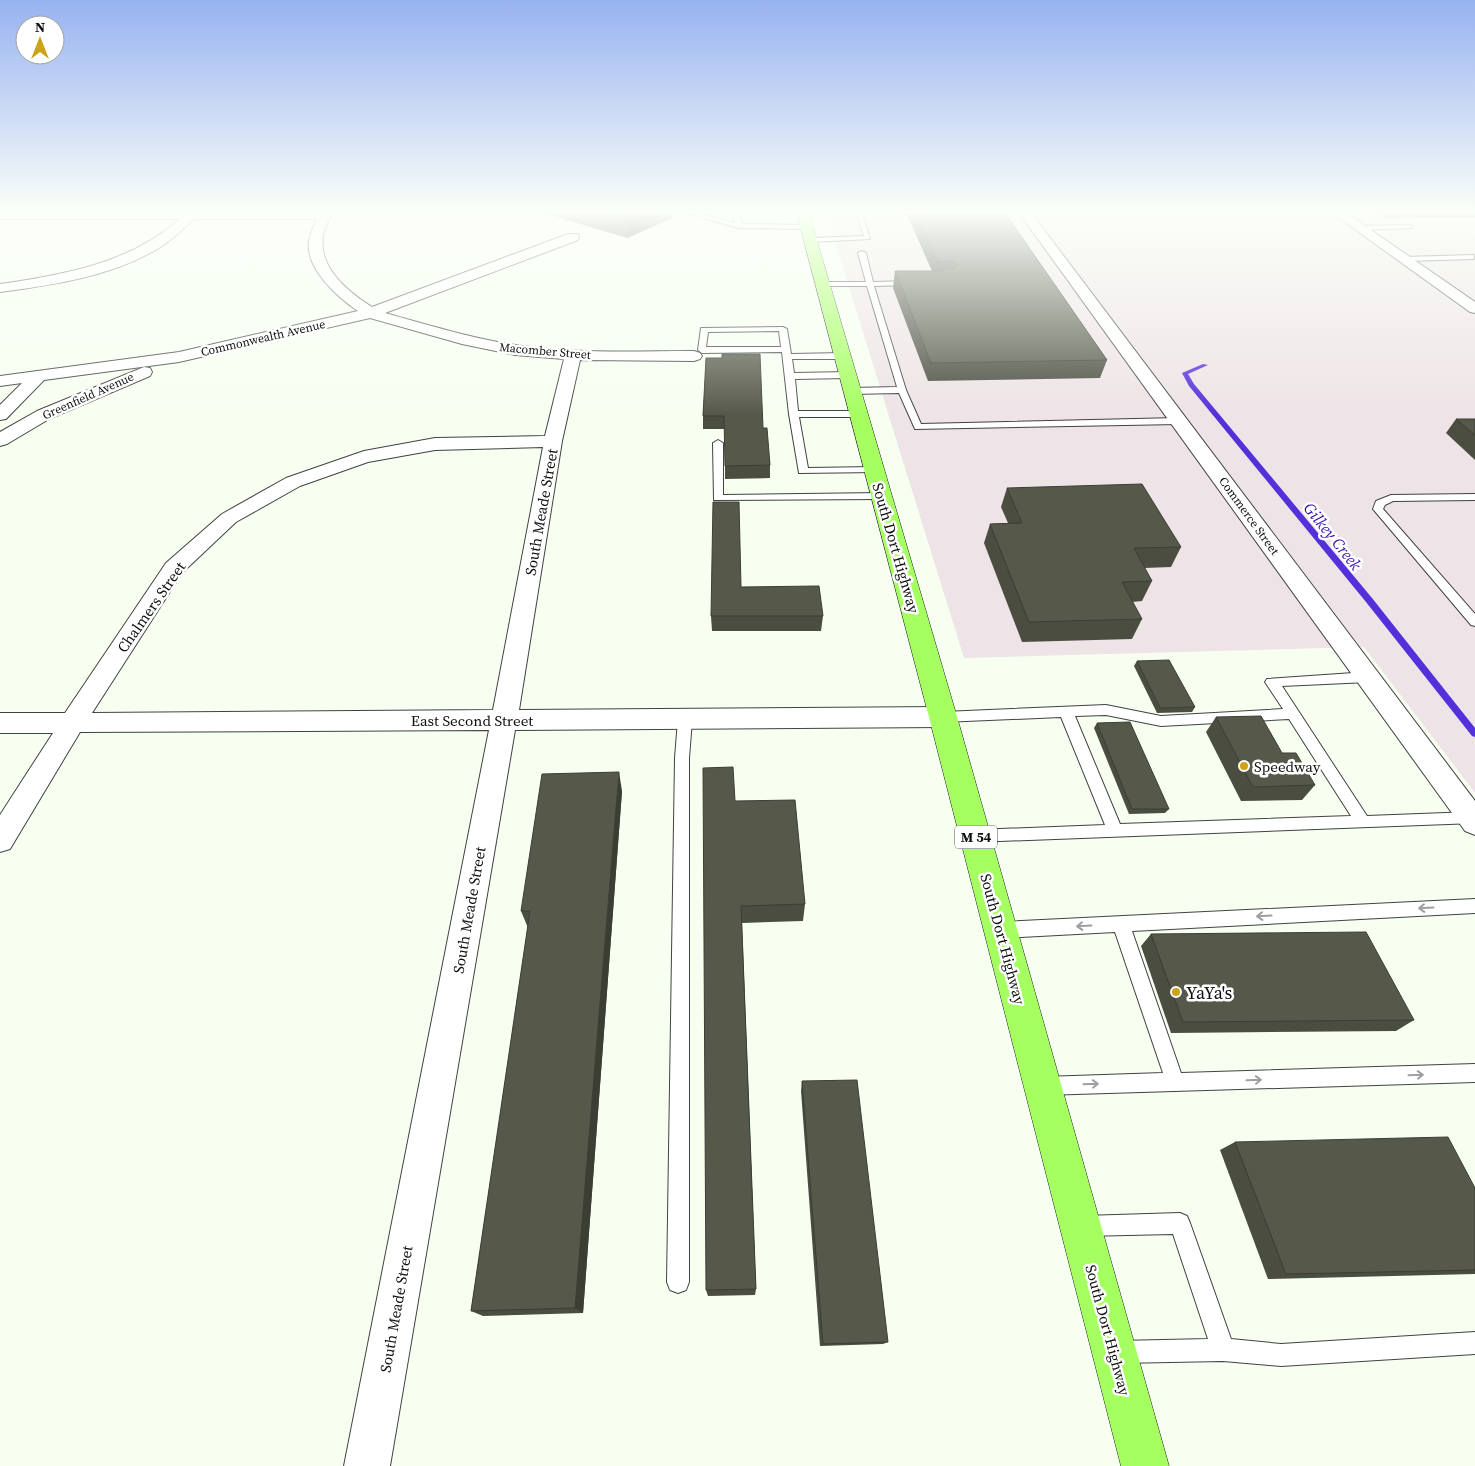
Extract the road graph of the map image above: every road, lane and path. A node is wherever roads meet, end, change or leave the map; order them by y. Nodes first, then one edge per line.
1 (55, 278) edge
2 (330, 278) edge
3 (462, 278) edge
4 (821, 278) edge
5 (869, 278) edge
6 (1074, 278) edge
7 (1432, 278) edge
8 (919, 283) edge
9 (823, 284) junction
10 (870, 284) junction
11 (0, 288) edge
12 (1475, 309) edge
13 (370, 313) junction
14 (786, 353) junction
15 (572, 355) junction
16 (694, 356) dead end
17 (179, 357) junction
18 (790, 376) junction
19 (38, 377) junction
20 (0, 382) edge
21 (851, 384) junction
22 (902, 390) junction
23 (794, 414) junction
24 (0, 415) edge
25 (1179, 421) junction
26 (0, 440) edge
27 (553, 442) junction
28 (718, 444) dead end
29 (878, 483) junction
30 (1475, 497) edge
31 (1475, 622) edge
32 (1368, 677) junction
33 (1066, 712) junction
34 (1293, 714) junction
35 (943, 717) junction
36 (504, 719) junction
37 (685, 720) junction
38 (74, 722) junction
39 (0, 723) edge
40 (1473, 820) edge
41 (1363, 822) junction
42 (1115, 831) junction
43 (975, 836) junction
44 (0, 840) edge
45 (1475, 906) edge
46 (1121, 924) junction
47 (1000, 930) junction
48 (1475, 1073) edge
49 (1175, 1082) junction
50 (1042, 1086) junction
51 (1080, 1226) junction
52 (678, 1282) dead end
53 (1475, 1343) edge
54 (1223, 1350) junction
55 (1115, 1352) junction
56 (367, 1466) edge
57 (1145, 1466) edge

1 - 11 street
2 - 13 street
3 - 13 street, Commonwealth Avenue
4 - 9 main road, South Dort Highway / M 54
5 - 10 lane
6 - 25 street, Commerce Street
7 - 12 street
8 - 10 lane
9 - 10 lane
9 - 21 main road, South Dort Highway / M 54
10 - 22 lane
13 - 15 street, Macomber Street
13 - 17 street, Commonwealth Avenue
14 - 14 lane
14 - 18 lane
14 - 21 lane
15 - 16 street, Macomber Street
15 - 27 street, South Meade Street
17 - 19 street, Commonwealth Avenue
17 - 26 street, Greenfield Avenue
18 - 21 lane
18 - 23 lane
19 - 20 street, Commonwealth Avenue
19 - 24 street
21 - 22 lane
21 - 23 lane
21 - 29 main road, South Dort Highway / M 54
22 - 25 lane
23 - 29 lane
25 - 32 street, Commerce Street
27 - 36 street, South Meade Street
27 - 38 street, Chalmers Street
28 - 29 lane
29 - 35 main road, South Dort Highway / M 54
30 - 31 lane
32 - 34 lane
32 - 40 street, Commerce Street
33 - 34 lane
33 - 35 lane
33 - 42 lane
34 - 41 lane
35 - 37 street, East Second Street
35 - 43 main road, South Dort Highway / M 54
36 - 37 street, East Second Street
36 - 38 street, East Second Street
36 - 56 street, South Meade Street
37 - 52 lane
38 - 39 street, East Second Street
38 - 44 street, Chalmers Street
40 - 41 lane
41 - 42 lane
42 - 43 lane
43 - 47 main road, South Dort Highway / M 54
45 -> 46 lane
46 -> 47 lane
46 - 49 lane
47 - 50 main road, South Dort Highway / M 54
49 -> 48 lane
50 -> 49 lane
50 - 51 main road, South Dort Highway / M 54
51 - 54 lane
51 - 55 main road, South Dort Highway / M 54
53 - 54 lane
54 - 55 lane
55 - 57 main road, South Dort Highway / M 54

